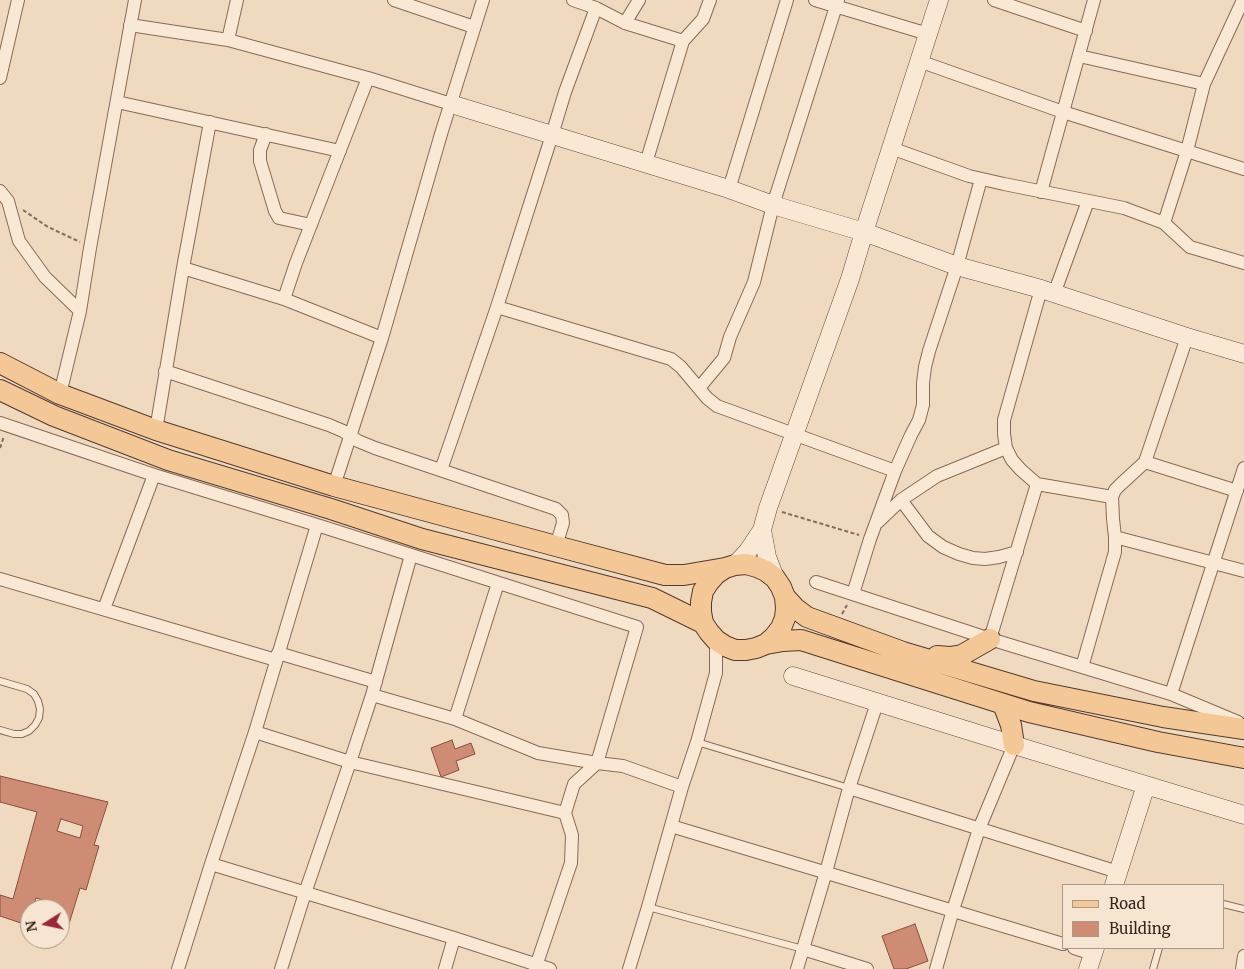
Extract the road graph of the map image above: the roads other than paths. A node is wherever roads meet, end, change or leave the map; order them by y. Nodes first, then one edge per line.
1 (18, 0) edge
2 (135, 0) edge
3 (237, 0) edge
4 (394, 0) edge
5 (483, 0) edge
6 (573, 0) edge
7 (638, 0) edge
8 (710, 0) edge
9 (787, 0) edge
10 (815, 0) edge
11 (939, 0) edge
12 (994, 0) edge
13 (1094, 0) edge
14 (1243, 0) edge
15 (838, 3) edge
16 (596, 8) junction
17 (625, 23) junction
18 (130, 25) junction
19 (474, 27) junction
20 (1086, 31) junction
21 (928, 34) junction
22 (228, 40) junction
23 (683, 41) junction
24 (1079, 56) junction
25 (920, 61) junction
26 (0, 78) edge
27 (368, 78) junction
28 (1204, 84) junction
29 (117, 102) junction
30 (450, 104) junction
31 (1063, 112) junction
32 (210, 122) junction
33 (266, 134) junction
34 (552, 136) junction
35 (891, 148) junction
36 (340, 151) junction
37 (1187, 151) junction
38 (646, 163) junction
39 (1244, 169) edge
40 (981, 178) junction
41 (729, 189) junction
42 (1041, 192) junction
43 (4, 196) edge
44 (1088, 201) junction
45 (774, 205) junction
46 (1164, 223) junction
47 (311, 225) junction
48 (864, 232) junction
49 (1244, 262) edge
50 (957, 266) junction
51 (183, 268) junction
52 (1048, 291) junction
53 (284, 299) junction
54 (497, 307) junction
55 (80, 311) junction
56 (1187, 337) junction
57 (382, 338) junction
58 (1244, 354) edge
59 (0, 363) edge
60 (165, 371) junction
61 (699, 388) junction
62 (0, 390) edge
63 (60, 394) junction
64 (0, 423) edge
65 (156, 430) junction
66 (794, 434) junction
67 (350, 436) junction
68 (1006, 448) junction
69 (1146, 462) junction
70 (1244, 468) edge
71 (441, 470) junction
72 (895, 471) junction
73 (154, 475) junction
74 (1037, 484) junction
75 (334, 486) junction
76 (1237, 490) junction
77 (1112, 497) junction
78 (901, 500) junction
79 (317, 525) junction
80 (875, 525) junction
81 (762, 530) junction
82 (1115, 537) junction
83 (556, 546) junction
84 (1017, 552) junction
85 (411, 555) junction
86 (1214, 562) junction
87 (730, 567) junction
88 (1244, 571) edge
89 (0, 578) edge
90 (775, 578) junction
91 (816, 582) dead end
92 (498, 584) junction
93 (852, 594) junction
94 (785, 597) junction
95 (104, 609) junction
96 (703, 623) junction
97 (990, 639) junction
98 (716, 640) junction
99 (766, 644) junction
100 (735, 650) junction
101 (903, 652) junction
102 (277, 657) junction
103 (1082, 667) junction
104 (716, 674) junction
105 (793, 676) dead end
106 (0, 681) edge
107 (374, 688) junction
108 (1171, 694) junction
109 (878, 703) junction
110 (1003, 704) junction
111 (455, 719) junction
112 (1244, 724) edge
113 (1244, 729) edge
114 (0, 730) edge
115 (255, 732) junction
116 (697, 742) junction
117 (1014, 745) junction
118 (1244, 758) edge
119 (350, 762) junction
120 (597, 763) junction
121 (1146, 785) junction
122 (682, 787) junction
123 (849, 788) junction
124 (565, 813) junction
125 (1244, 815) edge
126 (671, 826) junction
127 (979, 829) junction
128 (211, 864) junction
129 (826, 872) junction
130 (1116, 879) edge
131 (305, 894) junction
132 (1224, 904) edge
133 (648, 907) junction
134 (1244, 909) edge
135 (953, 910) junction
136 (454, 938) junction
137 (1062, 944) edge
138 (803, 949) junction
139 (1076, 949) edge
140 (1159, 949) edge
141 (1244, 956) edge
142 (1092, 957) edge
143 (536, 967) edge
144 (178, 969) edge
145 (281, 969) edge
146 (445, 969) edge
147 (550, 969) edge
148 (629, 969) edge
149 (797, 969) edge
150 (867, 969) edge
151 (936, 969) edge
152 (1153, 969) edge
153 (1242, 969) edge

1 - 26 street
2 - 18 street
3 - 22 street
4 - 19 street
5 - 19 street
6 - 16 street
7 - 17 street
8 - 23 street
9 - 41 street
10 - 15 street
11 - 21 street
12 - 20 street
13 - 20 street
14 - 28 street
15 - 21 street
15 - 45 street
16 - 17 street
16 - 34 street
17 - 23 street
18 - 22 street
18 - 29 street
19 - 30 street
20 - 24 street
21 - 25 street
22 - 27 street
23 - 38 street
24 - 28 street
24 - 31 street
25 - 31 street
25 - 35 street
27 - 30 street
27 - 36 street
28 - 37 street
29 - 32 street
29 - 55 street
30 - 34 street
30 - 57 street
31 - 37 street
31 - 42 street
32 - 33 street
32 - 51 street
33 - 36 street
33 - 47 street
34 - 38 street
34 - 54 street
35 - 40 street
35 - 48 street
36 - 47 street
37 - 39 street
37 - 46 street
38 - 41 street
40 - 42 street
40 - 50 street
41 - 45 street
42 - 44 street
43 - 55 street
44 - 46 street
44 - 52 street
45 - 48 street
45 - 61 street
46 - 49 street
47 - 53 street
48 - 50 street
48 - 66 street
50 - 52 street
50 - 72 street
51 - 53 street
51 - 60 street
52 - 56 street
52 - 68 street
53 - 57 street
54 - 61 street
54 - 71 street
55 - 63 street
56 - 58 street
56 - 69 street
57 - 67 street
59 - 63 main road
60 - 65 street
60 - 67 street
61 - 66 street
62 - 96 main road
63 - 65 main road
64 - 73 street
65 - 75 main road
66 - 72 street
66 - 81 street
67 - 71 street
67 - 75 street
68 - 74 street
68 - 78 street
69 - 76 street
69 - 77 street
70 - 76 street
71 - 83 street
72 - 80 street
73 - 79 street
73 - 95 street
74 - 77 street
74 - 84 street
75 - 83 main road
76 - 86 street
77 - 82 street
78 - 80 street
78 - 84 street
79 - 85 street
79 - 102 street
80 - 93 street
81 - 87 street
81 - 90 street
82 - 86 street
82 - 103 street
83 - 87 main road
84 - 97 street
85 - 92 street
85 - 107 street
86 - 88 street
86 - 108 street
87 - 90 main road
87 - 96 main road
89 - 95 street
90 - 94 main road
91 - 93 street
92 - 111 street
92 - 120 street
93 - 97 street
94 - 99 main road
94 - 101 main road
95 - 102 street
96 - 98 main road
97 - 101 main road
97 - 103 street
98 - 100 main road
98 - 104 street
99 - 100 main road
99 - 110 main road
100 - 104 street
101 - 113 main road
102 - 107 street
102 - 115 street
103 - 108 street
104 - 116 street
105 - 109 street
106 - 114 lane
107 - 111 street
107 - 119 street
108 - 112 street
109 - 117 street
109 - 123 street
110 - 117 main road
110 - 118 main road
111 - 120 street
115 - 119 street
115 - 128 street
116 - 122 street
116 - 123 lane
117 - 121 street
117 - 127 street
119 - 124 street
119 - 131 street
120 - 122 street
120 - 124 street
121 - 125 street
121 - 130 street
122 - 126 street
123 - 127 street
123 - 129 street
124 - 143 street
126 - 129 street
126 - 133 street
127 - 130 street
127 - 135 street
128 - 131 street
128 - 144 street
129 - 135 street
129 - 138 street
131 - 136 street
131 - 145 street
132 - 134 lane
133 - 138 lane
133 - 148 street
135 - 137 street
135 - 151 street
136 - 143 street
136 - 146 street
138 - 149 street
138 - 150 street
139 - 142 street
140 - 152 lane
141 - 153 street
143 - 147 street

